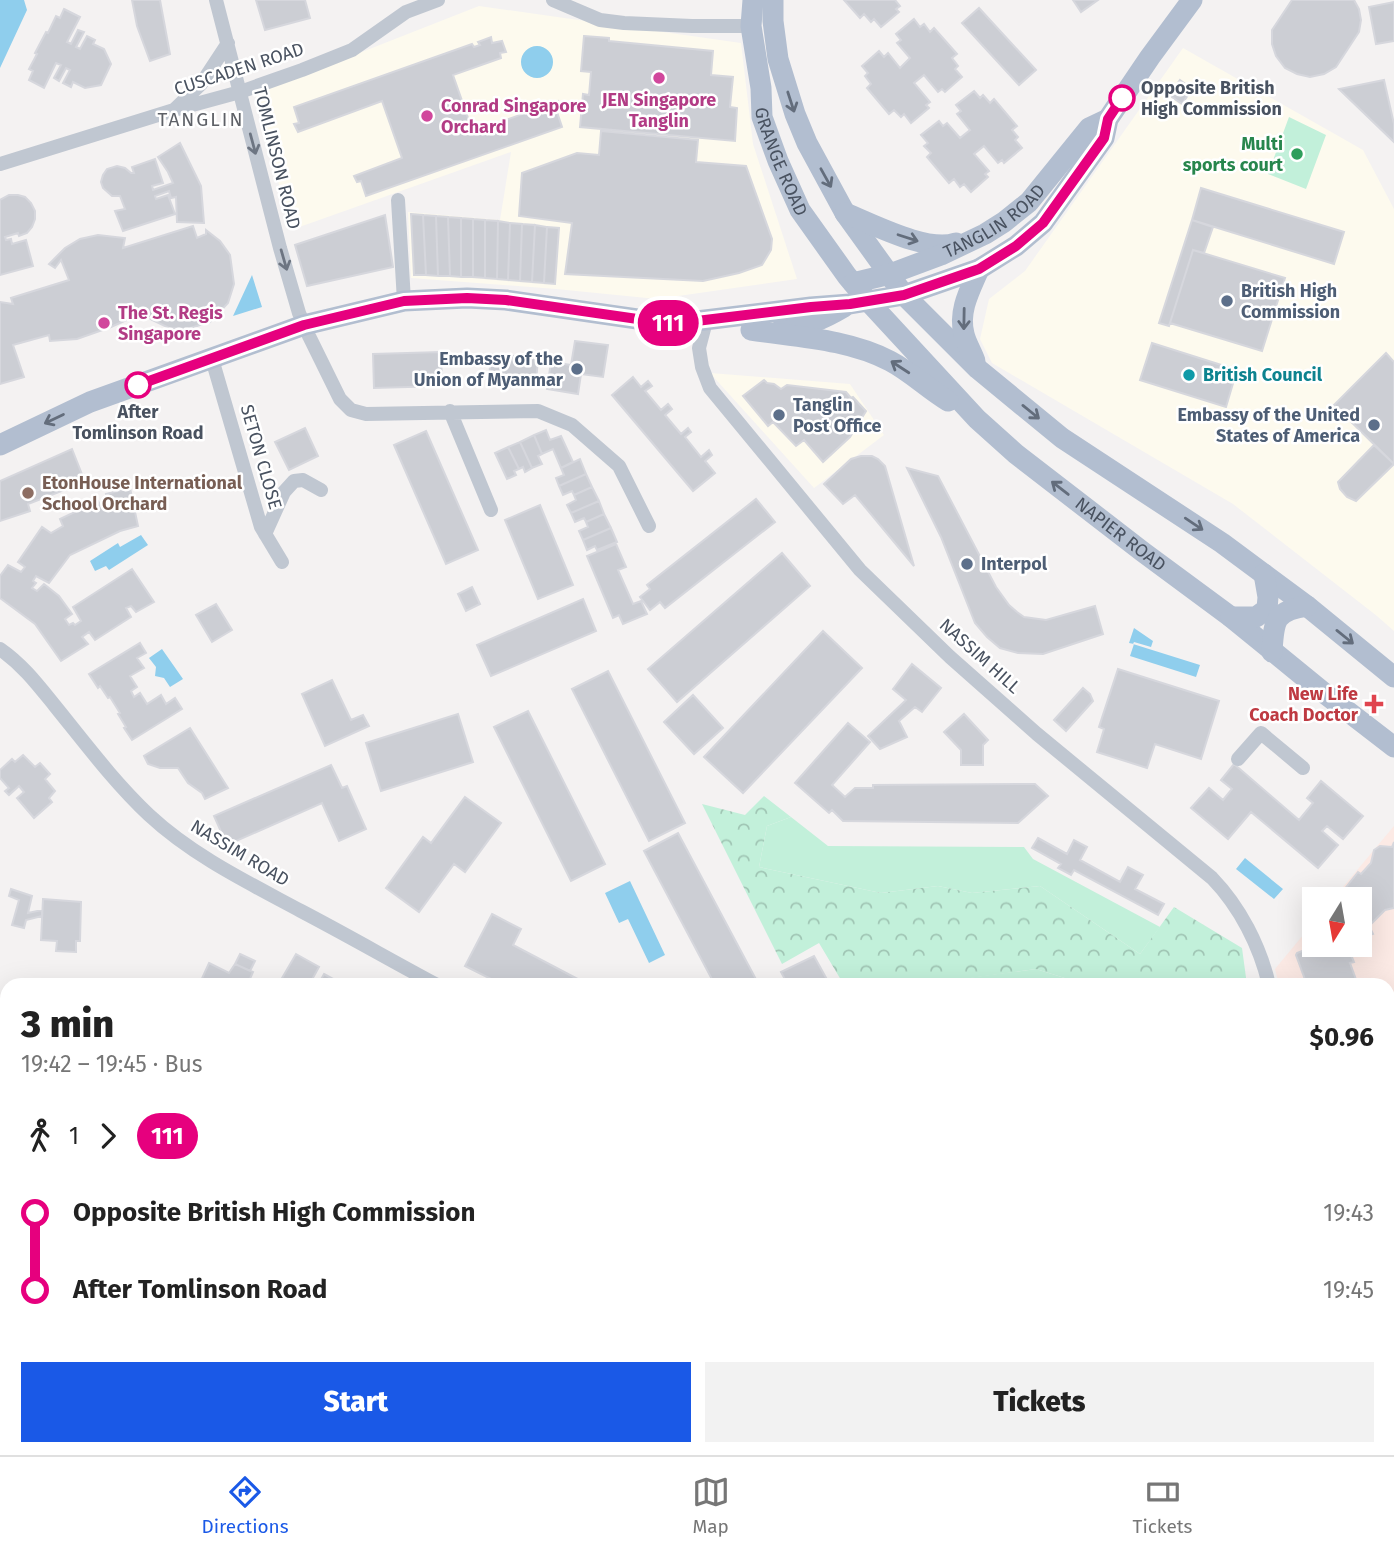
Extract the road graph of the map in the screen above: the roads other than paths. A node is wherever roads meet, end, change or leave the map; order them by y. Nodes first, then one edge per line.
1 (216, 0) edge
2 (438, 0) edge
3 (553, 0) edge
4 (753, 0) edge
5 (773, 0) edge
6 (1192, 0) edge
7 (572, 3) edge
8 (751, 26) junction
9 (228, 43) junction
10 (240, 92) junction
11 (174, 110) junction
12 (1108, 119) junction
13 (0, 164) edge
14 (398, 200) dead end
15 (845, 213) junction
16 (985, 234) junction
17 (979, 269) junction
18 (890, 274) junction
19 (904, 295) junction
20 (857, 296) junction
21 (404, 301) junction
22 (672, 324) junction
23 (304, 325) junction
24 (704, 329) junction
25 (751, 330) junction
26 (212, 359) junction
27 (978, 369) junction
28 (450, 411) junction
29 (977, 419) junction
30 (0, 445) edge
31 (321, 490) dead end
32 (491, 510) dead end
33 (649, 526) dead end
34 (265, 534) junction
35 (282, 562) dead end
36 (1264, 574) junction
37 (1307, 606) junction
38 (1231, 617) junction
39 (0, 649) edge
40 (1272, 652) junction
41 (1394, 677) edge
42 (1394, 747) edge
43 (1238, 759) dead end
44 (1303, 768) dead end
45 (424, 978) edge
46 (1267, 978) edge

1 - 9 street, TOMLINSON ROAD
2 - 10 street, CUSCADEN ROAD
3 - 7 street
4 - 8 main road, GRANGE ROAD
5 -> 15 main road, GRANGE ROAD
6 - 12 main road, TANGLIN ROAD
7 - 8 street
8 - 20 main road, GRANGE ROAD
9 - 10 street, TOMLINSON ROAD
9 - 11 street
10 - 11 street, CUSCADEN ROAD
10 -> 23 street, TOMLINSON ROAD
11 - 13 street, CUSCADEN ROAD
12 - 16 main road, TANGLIN ROAD
12 - 17 main road, TANGLIN ROAD
14 - 21 street
15 -> 16 main road
15 - 18 main road, GRANGE ROAD
16 - 18 main road, TANGLIN ROAD
17 - 19 main road, TANGLIN ROAD
17 -> 27 main road
18 - 19 main road, GRANGE ROAD
18 - 20 main road, TANGLIN ROAD
19 - 20 main road, TANGLIN ROAD
19 - 27 main road
20 - 22 main road, TANGLIN ROAD
20 - 25 main road
20 - 29 main road, NAPIER ROAD
21 - 22 main road, TANGLIN ROAD
21 - 23 main road, TANGLIN ROAD
22 - 24 main road
23 - 26 main road, TANGLIN ROAD
23 - 28 street, TOMLINSON ROAD
24 - 25 main road
24 - 46 street, NASSIM HILL
29 -> 25 main road
26 -> 30 main road, TANGLIN ROAD
26 - 34 street, SETON CLOSE
27 -> 36 main road
28 - 32 street
28 - 33 street
38 -> 29 main road, NAPIER ROAD
31 - 34 street
34 - 35 street, SETON CLOSE
36 - 37 main road
36 - 38 main road
37 - 40 main road
37 -> 41 main road
38 - 40 main road, NAPIER ROAD
39 - 45 street, NASSIM ROAD
40 - 42 main road, NAPIER ROAD
43 - 44 street

